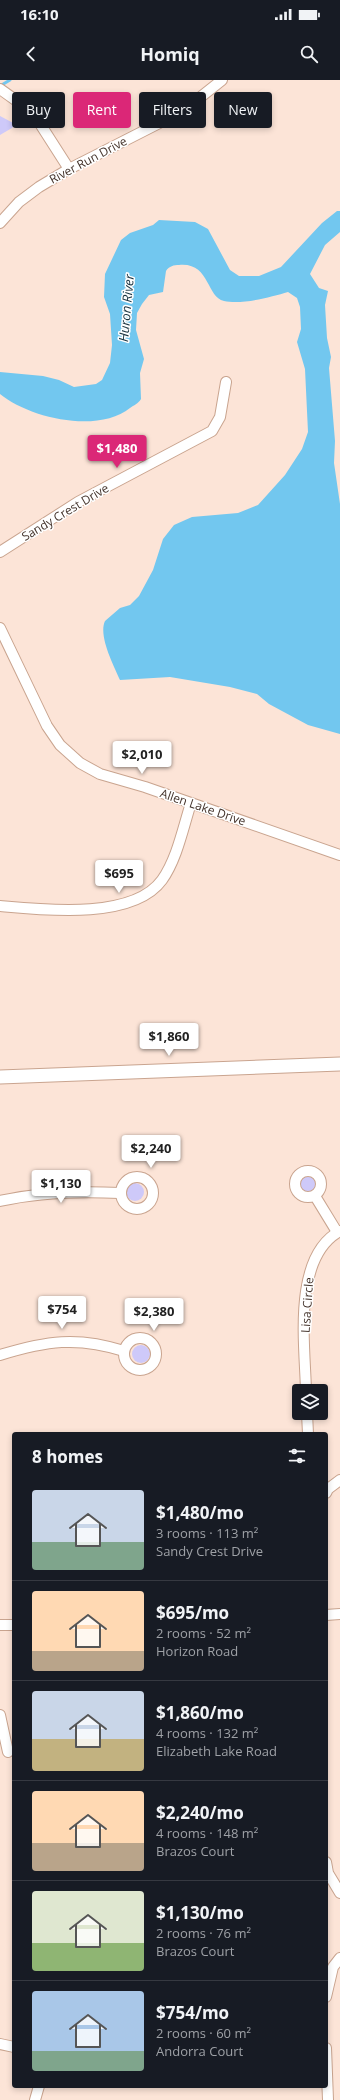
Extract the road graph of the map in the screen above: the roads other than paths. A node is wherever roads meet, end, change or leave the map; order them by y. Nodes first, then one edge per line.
1 (222, 80) edge
2 (0, 89) edge
3 (69, 169) junction
4 (0, 223) edge
5 (226, 382) dead end
6 (0, 552) edge
7 (0, 628) edge
8 (191, 804) junction
9 (340, 855) edge
10 (0, 906) edge
11 (340, 1064) edge
12 (0, 1077) edge
13 (120, 1193) dead end
14 (315, 1196) dead end
15 (0, 1201) edge
16 (339, 1231) edge
17 (124, 1351) dead end
18 (0, 1355) edge
19 (306, 1384) edge
20 (307, 1420) edge
21 (308, 1432) edge
22 (340, 1480) edge
23 (328, 1488) edge
24 (328, 1614) edge
25 (340, 1614) edge
26 (0, 1625) edge
27 (12, 1625) edge
28 (0, 1715) edge
29 (8, 1752) dead end
30 (328, 1873) edge
31 (340, 1893) edge
32 (340, 1958) edge
33 (328, 1988) edge
34 (0, 2044) edge
35 (12, 2047) edge
36 (38, 2088) edge
37 (328, 2088) edge
38 (35, 2100) edge
39 (328, 2100) edge

1 - 3 street, River Run Drive
2 - 3 street
3 - 4 street, River Run Drive
5 - 6 street, Sandy Crest Drive
7 - 8 street, Allen Lake Drive
8 - 9 street, Allen Lake Drive
8 - 10 street
11 - 12 street
13 - 15 street
14 - 16 street
16 - 19 street, Lisa Circle
17 - 18 street
20 - 21 street
22 - 23 street
24 - 25 street
26 - 27 street
28 - 29 street
30 - 31 street
32 - 33 street
34 - 35 street
36 - 38 street
37 - 39 street

